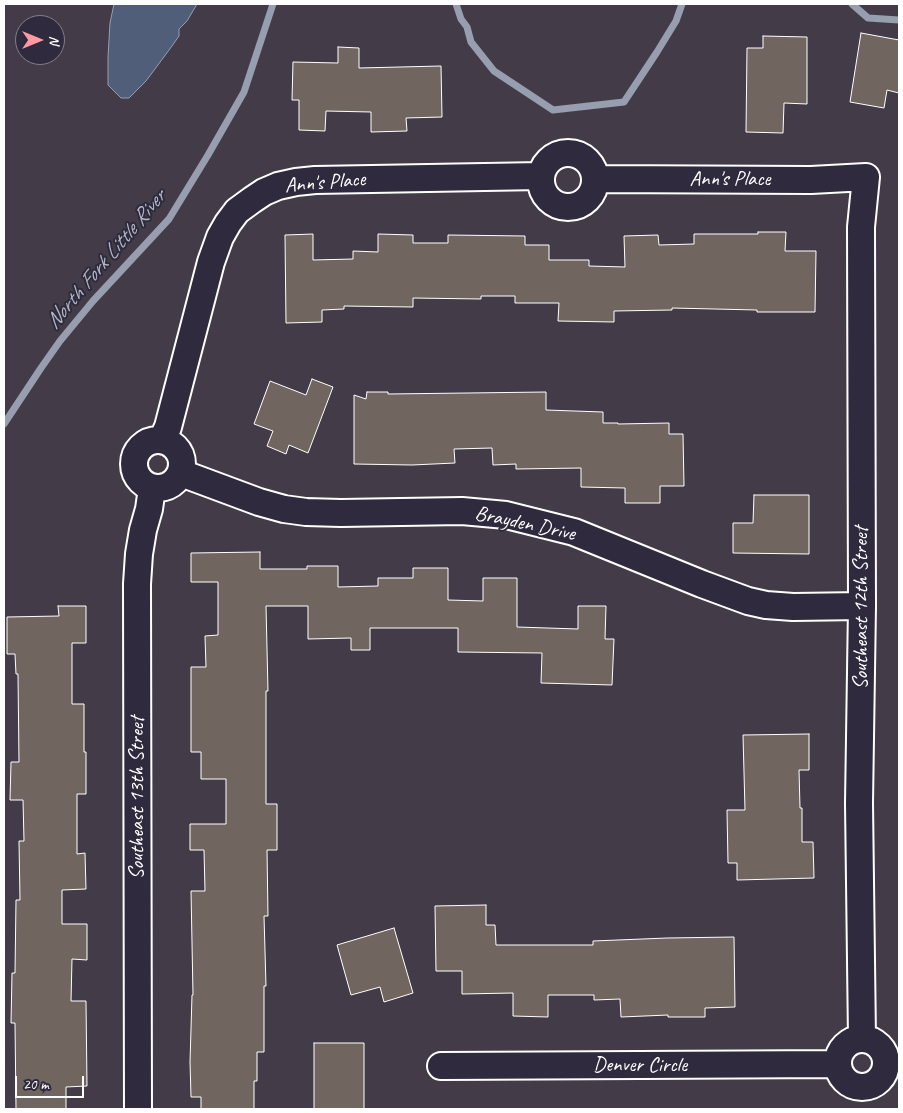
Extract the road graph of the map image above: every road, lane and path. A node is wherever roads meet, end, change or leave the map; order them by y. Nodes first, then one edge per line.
1 (541, 176) junction
2 (866, 177) joint
3 (595, 179) junction
4 (162, 440) junction
5 (181, 473) junction
6 (152, 488) junction
7 (862, 606) junction
8 (862, 1039) junction
9 (838, 1064) junction
10 (442, 1066) dead end
11 (861, 1098) edge
12 (138, 1109) edge

1 - 3 street
1 - 3 street
1 - 4 street, Ann's Place
2 - 3 street, Ann's Place
2 - 7 street, Southeast 12th Street
4 - 5 street
4 - 6 street
5 - 6 street
5 - 7 street, Brayden Drive
6 - 12 street, Southeast 13th Street
7 - 8 street, Southeast 12th Street
8 - 9 street
8 - 11 street
9 - 10 street, Denver Circle
9 - 11 street

